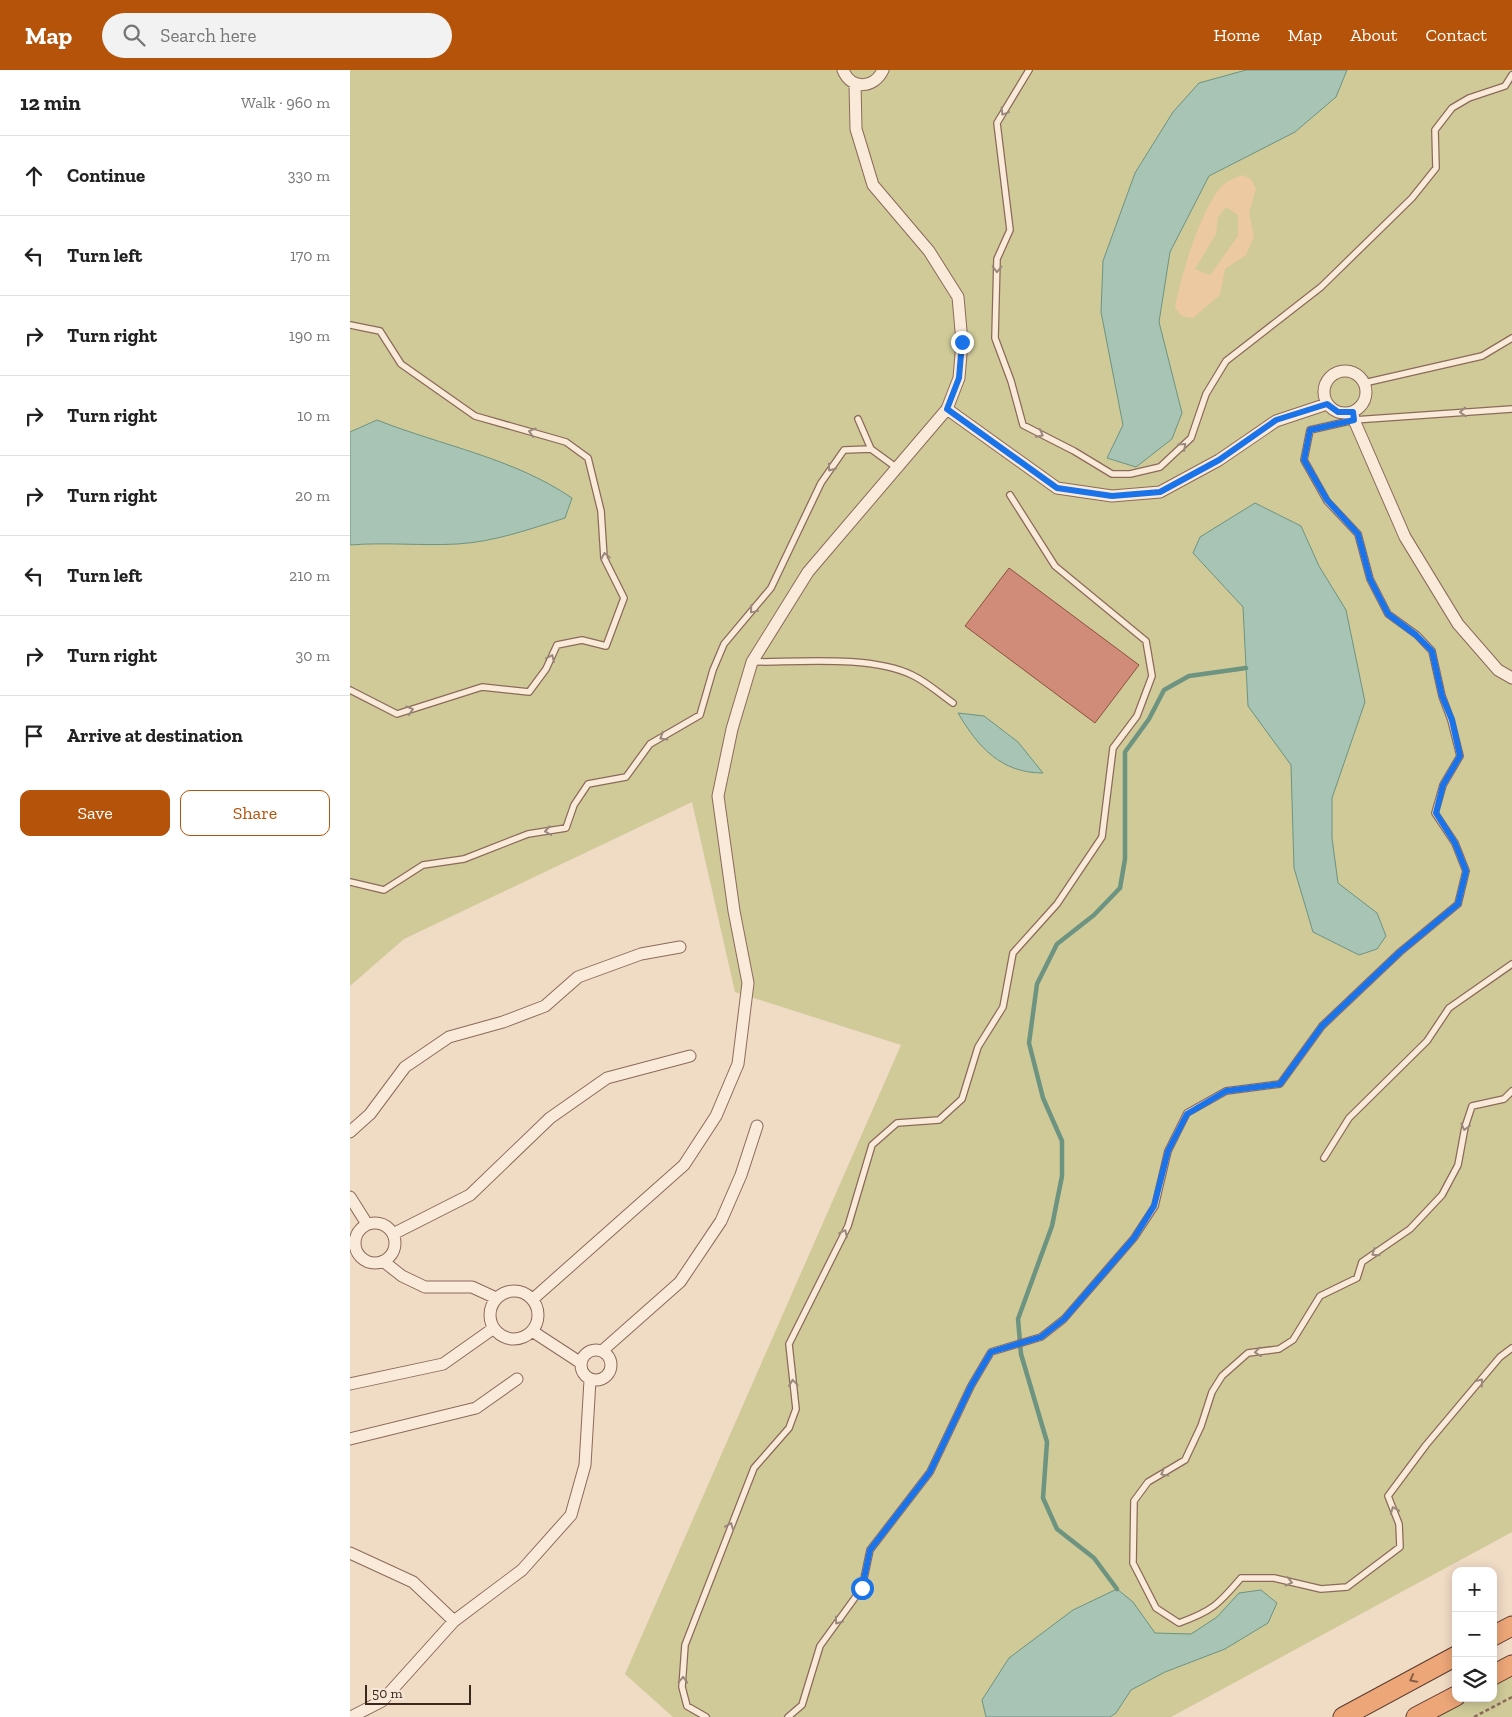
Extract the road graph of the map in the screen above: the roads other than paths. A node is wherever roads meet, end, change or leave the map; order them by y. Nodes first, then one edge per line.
1 (843, 70) edge
2 (883, 70) edge
3 (1029, 70) edge
4 (1512, 75) edge
5 (855, 84) junction
6 (350, 325) edge
7 (1512, 338) edge
8 (1364, 383) junction
9 (1327, 404) junction
10 (947, 409) junction
11 (1512, 409) edge
12 (1353, 416) junction
13 (858, 419) dead end
14 (870, 449) junction
15 (897, 468) junction
16 (1010, 494) dead end
17 (752, 662) junction
18 (1512, 678) edge
19 (350, 690) edge
20 (953, 704) dead end
21 (350, 882) edge
22 (680, 947) dead end
23 (1512, 964) edge
24 (690, 1056) dead end
25 (1512, 1091) edge
26 (757, 1126) dead end
27 (350, 1132) edge
28 (1324, 1158) dead end
29 (350, 1197) edge
30 (367, 1224) junction
31 (393, 1234) junction
32 (353, 1253) edge
33 (384, 1261) junction
34 (496, 1298) junction
35 (534, 1300) junction
36 (494, 1328) junction
37 (532, 1331) junction
38 (1512, 1348) edge
39 (602, 1351) junction
40 (581, 1363) junction
41 (517, 1379) dead end
42 (590, 1380) junction
43 (350, 1384) edge
44 (350, 1440) edge
45 (350, 1553) edge
46 (454, 1621) junction
47 (1512, 1626) edge
48 (1497, 1634) edge
49 (1454, 1657) edge
50 (1512, 1665) edge
51 (1497, 1673) edge
52 (1452, 1698) edge
53 (351, 1717) edge
54 (706, 1717) edge
55 (788, 1717) edge
56 (1343, 1717) edge
57 (1416, 1717) edge

1 - 5 street
2 - 5 street
3 -> 4 lane
5 - 10 street
19 -> 6 lane
7 - 8 lane
8 - 9 street
8 - 12 street
9 - 10 street
9 - 12 street
10 - 15 street
11 -> 12 lane
12 - 18 street
12 -> 55 lane
13 - 14 lane
14 - 15 lane
14 -> 21 lane
15 - 17 street
54 -> 16 lane
17 - 20 lane
17 - 35 street
22 - 27 street
23 - 28 lane
24 - 31 street
25 -> 38 lane
26 - 39 street
29 - 30 street
30 - 31 street
30 - 32 street
31 - 33 street
32 - 33 street
33 - 34 street
34 - 35 street
34 - 36 street
35 - 37 street
36 - 37 street
36 - 43 street
37 - 40 street
39 - 40 street
39 - 42 street
40 - 42 street
41 - 44 street
42 - 46 street
45 - 46 street
46 - 53 street
47 - 48 highway
49 -> 56 highway
50 - 51 highway
52 - 57 highway

